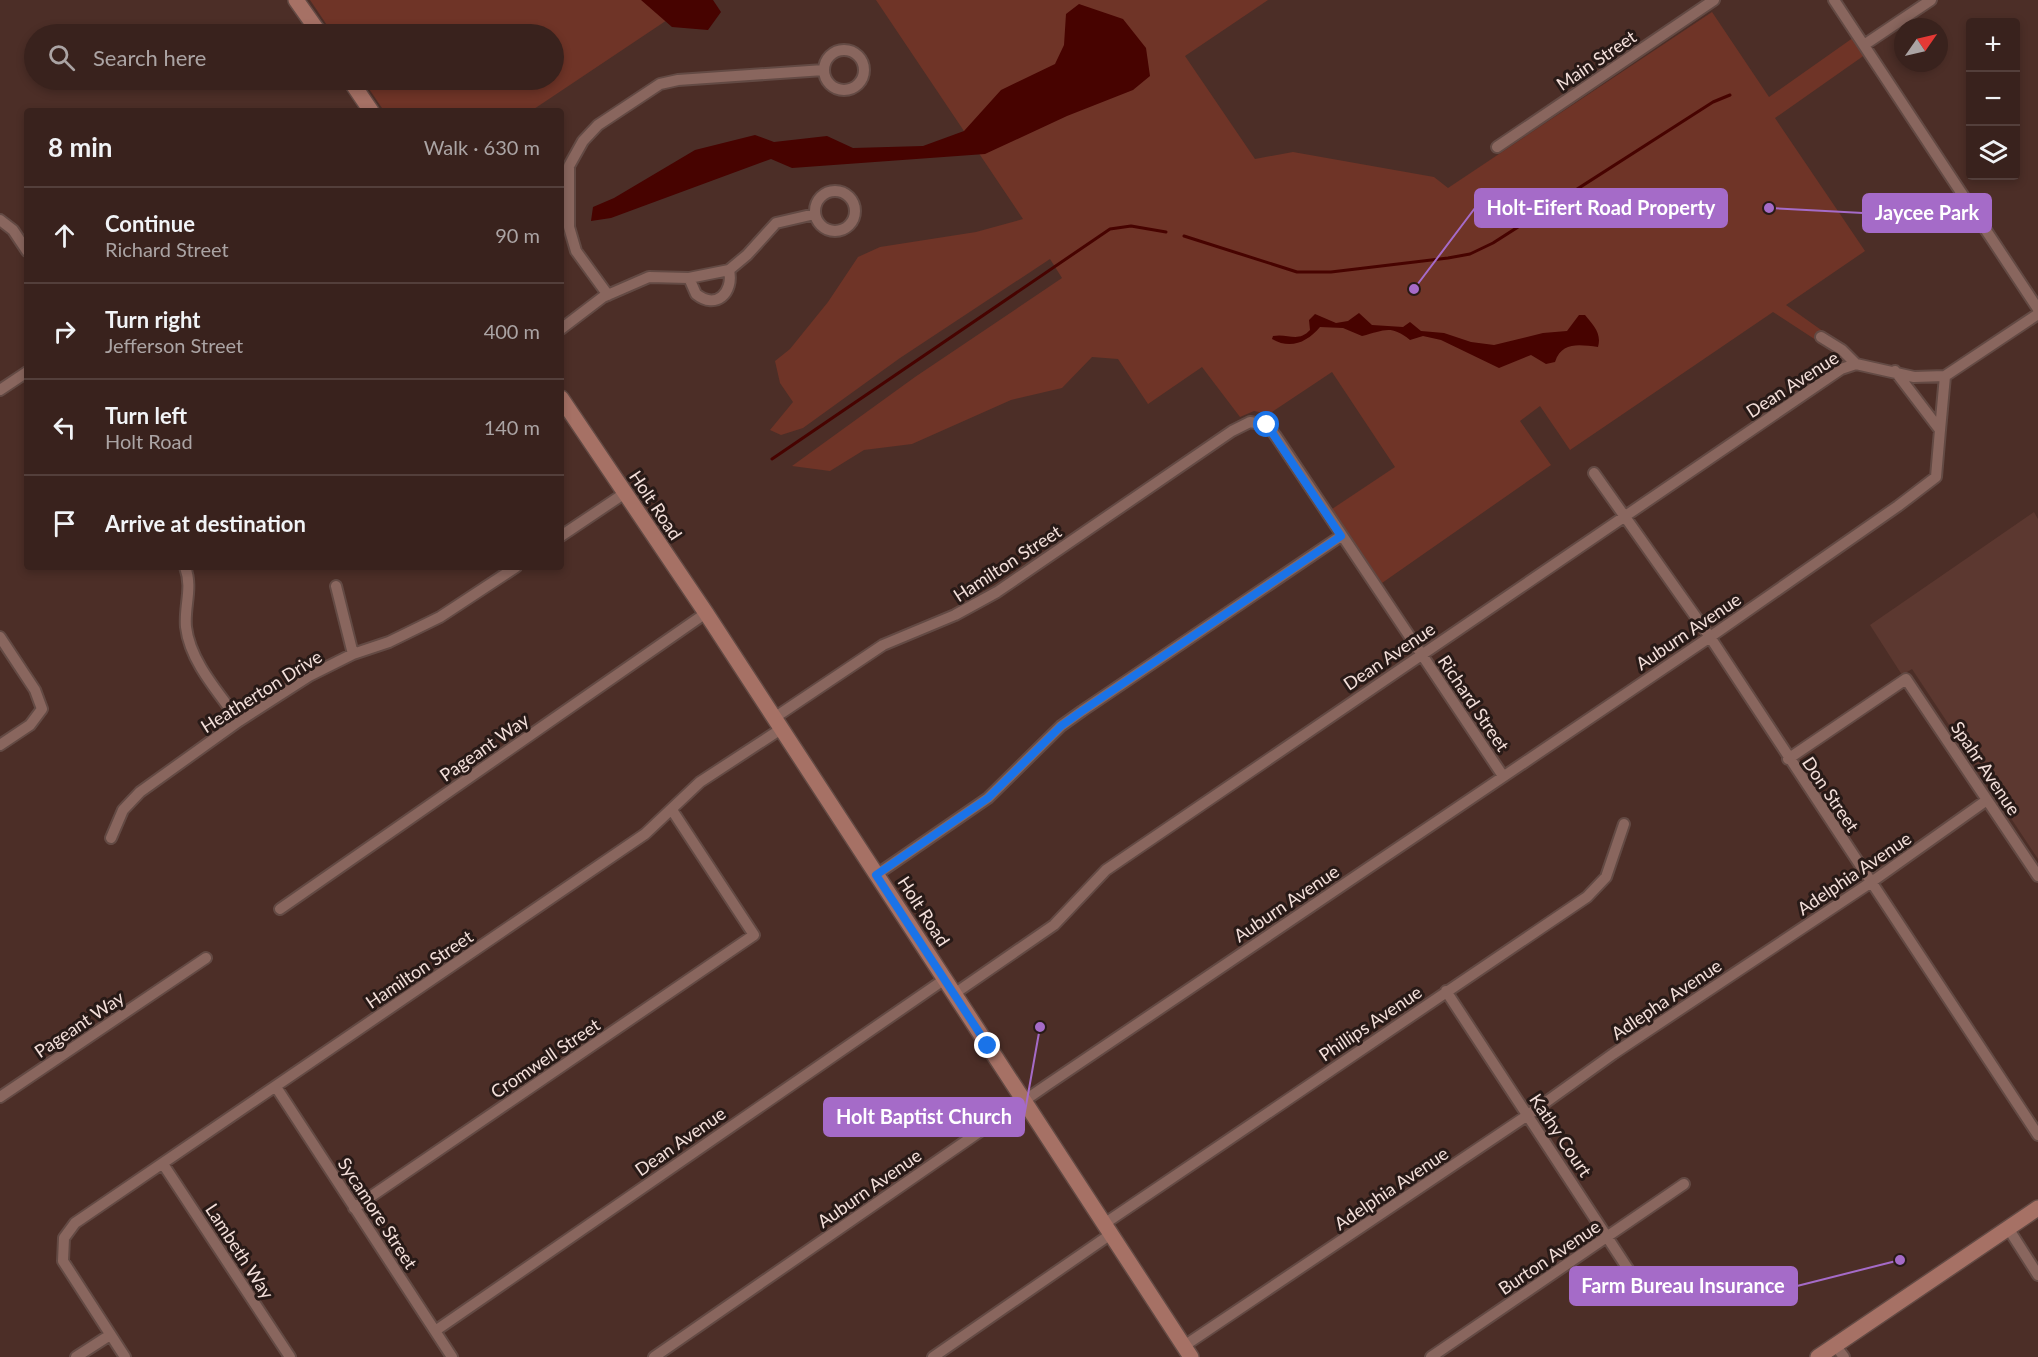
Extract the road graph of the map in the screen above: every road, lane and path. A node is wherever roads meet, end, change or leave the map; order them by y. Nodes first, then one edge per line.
1 (296, 0) edge
2 (1714, 0) edge
3 (1834, 0) edge
4 (1931, 0) edge
5 (313, 24) edge
6 (1864, 45) junction
7 (824, 70) dead end
8 (356, 90) edge
9 (368, 108) edge
10 (1497, 147) dead end
11 (815, 213) dead end
12 (0, 220) edge
13 (24, 246) edge
14 (729, 270) junction
15 (688, 278) junction
16 (608, 295) junction
17 (2038, 309) edge
18 (2038, 314) edge
19 (564, 327) edge
20 (1821, 337) dead end
21 (1856, 364) junction
22 (1895, 371) junction
23 (24, 374) edge
24 (1945, 376) junction
25 (0, 390) edge
26 (564, 402) edge
27 (1250, 422) joint
28 (1940, 430) junction
29 (1594, 473) dead end
30 (625, 493) junction
31 (1624, 516) junction
32 (564, 534) edge
33 (1341, 536) junction
34 (186, 570) edge
35 (511, 570) edge
36 (336, 586) dead end
37 (706, 613) junction
38 (0, 637) edge
39 (1710, 637) junction
40 (353, 654) junction
41 (1421, 654) junction
42 (239, 721) junction
43 (778, 724) junction
44 (0, 745) edge
45 (1788, 759) junction
46 (1503, 776) junction
47 (1987, 800) junction
48 (672, 810) junction
49 (1624, 824) dead end
50 (111, 838) dead end
51 (876, 875) junction
52 (2038, 876) edge
53 (1870, 883) junction
54 (280, 909) dead end
55 (206, 958) dead end
56 (1738, 971) joint
57 (945, 979) junction
58 (1446, 991) junction
59 (954, 994) junction
60 (1613, 1054) joint
61 (276, 1087) junction
62 (0, 1098) edge
63 (1024, 1101) junction
64 (1528, 1115) junction
65 (2038, 1135) edge
66 (163, 1164) junction
67 (1684, 1184) dead end
68 (354, 1208) junction
69 (2038, 1208) edge
70 (2008, 1228) junction
71 (1107, 1229) junction
72 (1607, 1236) junction
73 (2038, 1275) edge
74 (1647, 1298) dead end
75 (435, 1330) junction
76 (110, 1335) junction
77 (1840, 1351) edge
78 (1188, 1352) edge
79 (76, 1357) edge
80 (125, 1357) edge
81 (290, 1357) edge
82 (452, 1357) edge
83 (654, 1357) edge
84 (933, 1357) edge
85 (1431, 1357) edge
86 (1818, 1357) edge

1 - 5 main road
2 - 10 street, Main Street
3 - 6 street
4 - 6 street
6 - 17 street
7 - 16 street
8 - 9 main road
11 - 14 street
12 - 13 street
14 - 15 street
14 - 15 street
15 - 16 street
16 - 19 street
18 - 24 street
20 - 21 street
21 - 22 street
21 - 31 street, Dean Avenue
22 - 24 street
22 - 28 street
23 - 25 street
24 - 28 street
26 - 30 main road, Holt Road
27 - 33 street, Richard Street
27 - 43 street, Hamilton Street
28 - 39 street, Auburn Avenue
29 - 31 street, Don Street
30 - 32 street
30 - 37 main road, Holt Road
31 - 39 street, Don Street
31 - 41 street, Dean Avenue
33 - 41 street, Richard Street
33 - 51 street
34 - 42 street
35 - 40 street, Heatherton Drive
36 - 40 street
37 - 43 main road, Holt Road
37 - 54 street, Pageant Way
38 - 44 street
39 - 45 street, Don Street
39 - 46 street, Auburn Avenue
40 - 42 street, Heatherton Drive
41 - 46 street, Richard Street
41 - 59 street, Dean Avenue
42 - 50 street, Heatherton Drive
43 - 48 street, Hamilton Street
43 - 51 main road, Holt Road
45 - 47 street, Spahr Avenue
45 - 53 street, Don Street
46 - 63 street, Auburn Avenue
47 - 52 street, Spahr Avenue
47 - 53 street, Adelphia Avenue
48 - 61 street, Hamilton Street
48 - 68 street, Cromwell Street
49 - 58 street, Phillips Avenue
51 - 57 main road, Holt Road
53 - 56 street, Adelphia Avenue
53 - 65 street, Don Street
55 - 62 street, Pageant Way
56 - 60 street, Adlepha Avenue
57 - 59 main road, Holt Road
57 - 75 street, Dean Avenue
58 - 64 street, Kathy Court
58 - 71 street, Phillips Avenue
59 - 63 main road, Holt Road
60 - 64 street, Adelphia Avenue
61 - 66 street, Hamilton Street
61 - 68 street, Sycamore Street
63 - 71 main road, Holt Road
63 - 83 street, Auburn Avenue
64 - 72 street, Kathy Court
64 - 78 street, Adelphia Avenue
66 - 76 street, Hamilton Street
66 - 81 street, Lambeth Way
67 - 72 street, Burton Avenue
68 - 75 street, Sycamore Street
69 - 70 main road
70 - 73 street
70 - 77 main road
71 - 78 main road, Holt Road
71 - 84 street, Phillips Avenue
72 - 74 street, Kathy Court
72 - 85 street, Burton Avenue
75 - 82 street, Sycamore Street
76 - 79 street
76 - 80 street
77 - 86 main road

